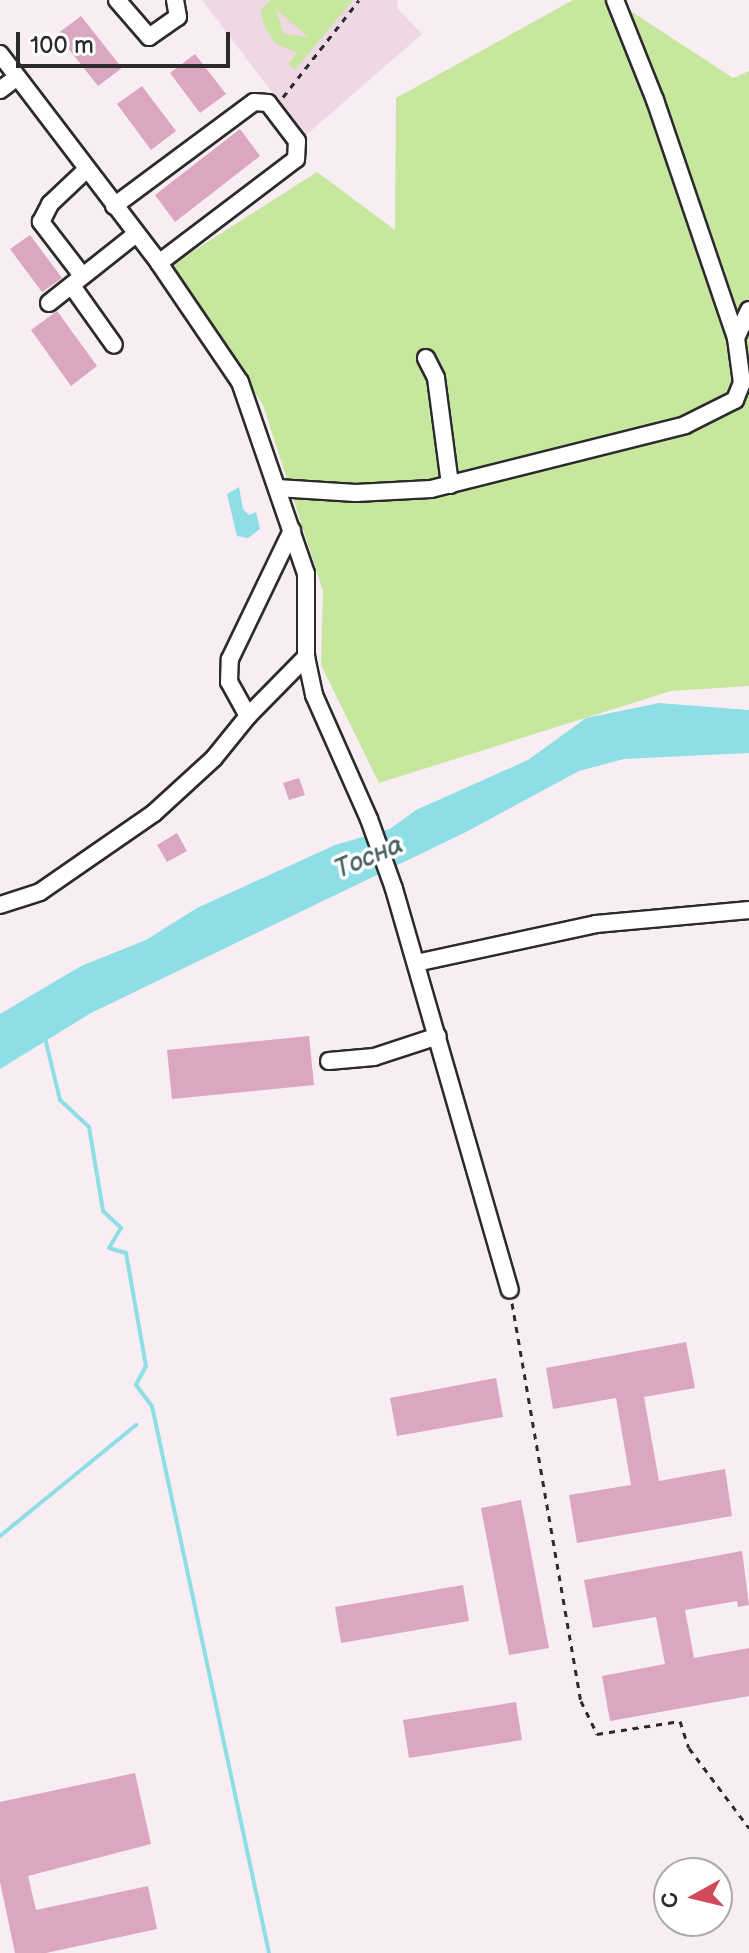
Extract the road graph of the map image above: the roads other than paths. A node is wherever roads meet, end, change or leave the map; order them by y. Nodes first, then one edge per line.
1 (117, 0) edge
2 (175, 0) edge
3 (615, 0) edge
4 (0, 54) edge
5 (17, 77) junction
6 (0, 90) edge
7 (87, 169) junction
8 (114, 206) junction
9 (136, 234) junction
10 (159, 263) junction
11 (76, 280) junction
12 (49, 303) dead end
13 (749, 310) edge
14 (736, 338) junction
15 (114, 345) dead end
16 (426, 358) dead end
17 (450, 485) junction
18 (277, 488) junction
19 (292, 530) junction
20 (306, 657) junction
21 (248, 716) junction
22 (0, 905) edge
23 (749, 910) edge
24 (416, 963) junction
25 (438, 1036) junction
26 (329, 1061) dead end
27 (510, 1290) road end

1 - 2 street
3 - 14 street
4 - 5 street
5 - 6 street
5 - 7 street
7 - 8 street
7 - 11 street
8 - 9 street
8 - 10 street
9 - 10 street
9 - 11 street
10 - 18 street
11 - 12 street
11 - 15 street
13 - 14 street
14 - 17 street
16 - 17 street
17 - 18 street
18 - 19 street
19 - 20 street
19 - 21 street
20 - 21 street
20 - 24 street
21 - 22 street
23 - 24 street
24 - 25 street
25 - 26 street
25 - 27 street

